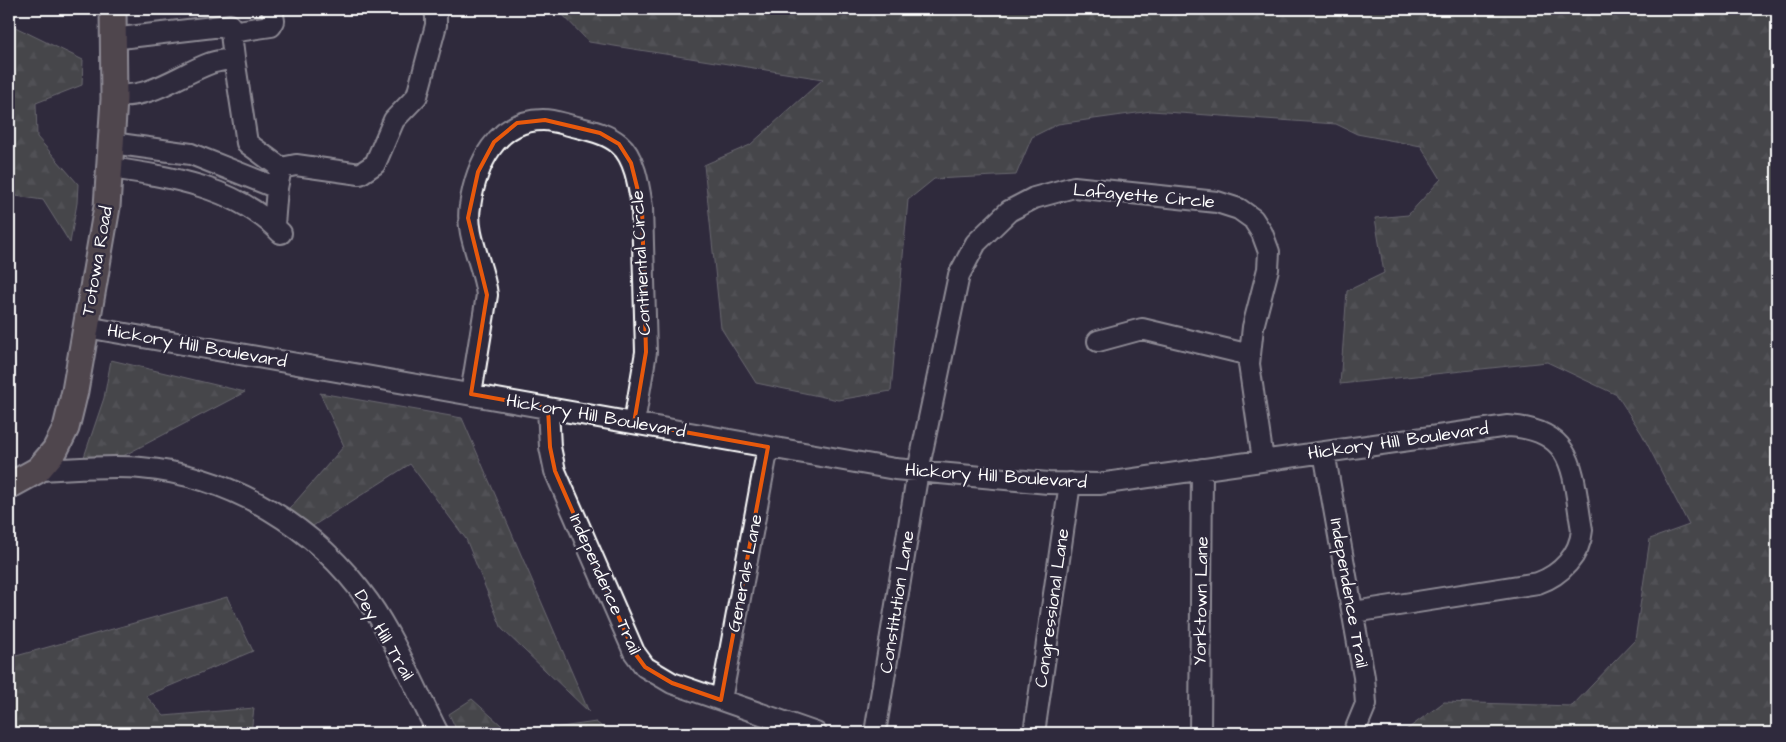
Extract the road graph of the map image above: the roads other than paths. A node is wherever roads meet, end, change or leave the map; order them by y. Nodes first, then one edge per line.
1 (113, 9) edge
2 (272, 9) edge
3 (434, 9) edge
4 (232, 22) edge
5 (112, 39) junction
6 (234, 58) junction
7 (114, 95) junction
8 (112, 144) junction
9 (111, 168) junction
10 (281, 168) junction
11 (277, 188) junction
12 (86, 327) junction
13 (1098, 341) dead end
14 (1250, 355) junction
15 (471, 394) junction
16 (548, 408) junction
17 (634, 423) junction
18 (768, 447) junction
19 (1324, 452) junction
20 (1263, 460) junction
21 (1202, 469) junction
22 (38, 470) junction
23 (918, 471) junction
24 (1070, 484) junction
25 (9, 486) edge
26 (1354, 612) junction
27 (721, 700) junction
28 (438, 733) edge
29 (816, 733) edge
30 (875, 733) edge
31 (1034, 733) edge
32 (1200, 733) edge
33 (1354, 733) edge

1 - 5 main road, Totowa Road
2 - 4 street
3 - 10 street
4 - 5 street
4 - 6 street
5 - 7 main road, Totowa Road
6 - 7 street
6 - 10 street
7 - 8 main road, Totowa Road
8 - 9 main road, Totowa Road
8 - 11 street
9 - 11 street
9 - 12 main road, Totowa Road
10 - 11 street
12 - 15 street, Hickory Hill Boulevard
12 - 22 main road, Totowa Road
13 - 14 street
14 - 20 street, Lafayette Circle
14 - 23 street, Lafayette Circle
15 - 16 street, Hickory Hill Boulevard
15 - 17 street, Continental Circle
16 - 17 street, Hickory Hill Boulevard
16 - 27 street, Independence Trail
17 - 18 street, Hickory Hill Boulevard
18 - 23 street, Hickory Hill Boulevard
18 - 27 street, Generals Lane
19 - 20 street, Hickory Hill Boulevard
19 - 26 street, Independence Trail
19 - 26 street, Hickory Hill Boulevard
20 - 21 street, Hickory Hill Boulevard
21 - 24 street, Hickory Hill Boulevard
21 - 32 street, Yorktown Lane
22 - 25 main road, Totowa Road
22 - 28 street, Dey Hill Trail
23 - 24 street, Hickory Hill Boulevard
23 - 30 street, Constitution Lane
24 - 31 street, Congressional Lane
26 - 33 street, Independence Trail
27 - 29 street, Independence Trail

